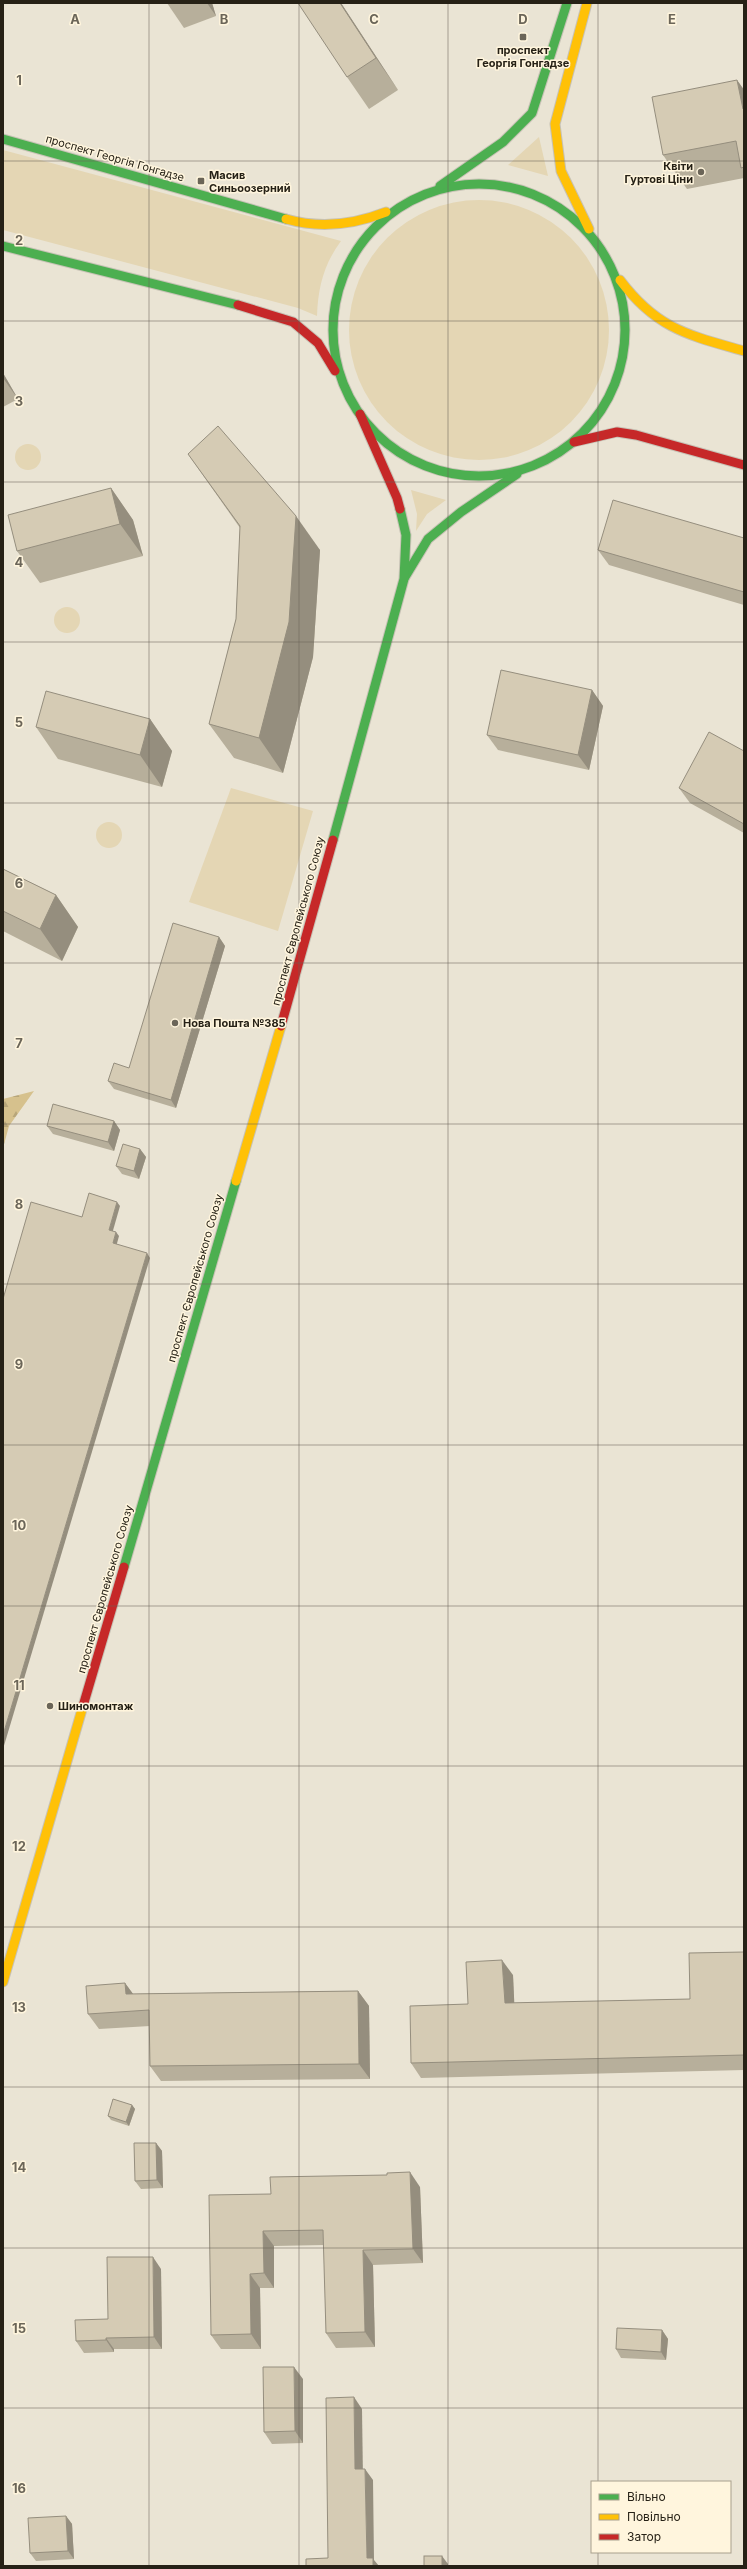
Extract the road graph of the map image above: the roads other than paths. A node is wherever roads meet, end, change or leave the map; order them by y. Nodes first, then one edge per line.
1 (567, 3) edge
2 (587, 3) edge
3 (3, 139) edge
4 (432, 191) junction
5 (405, 204) junction
6 (596, 242) junction
7 (3, 246) edge
8 (610, 266) junction
9 (744, 351) edge
10 (346, 391) junction
11 (360, 414) junction
12 (573, 442) junction
13 (744, 465) edge
14 (525, 469) junction
15 (404, 579) junction
16 (3, 1982) edge

1 - 4 main road
2 - 6 main road
3 - 5 main road, проспект Георгія Гонгадзе
4 - 5 main road
4 - 6 main road
5 - 10 main road
6 - 8 main road
7 - 10 main road
8 - 9 main road
8 - 12 main road
10 - 11 main road
11 - 14 main road
11 - 15 main road, проспект Європейського Союзу
12 - 13 main road
12 - 14 main road
14 - 15 main road, проспект Європейського Союзу
15 - 16 main road, проспект Європейського Союзу

